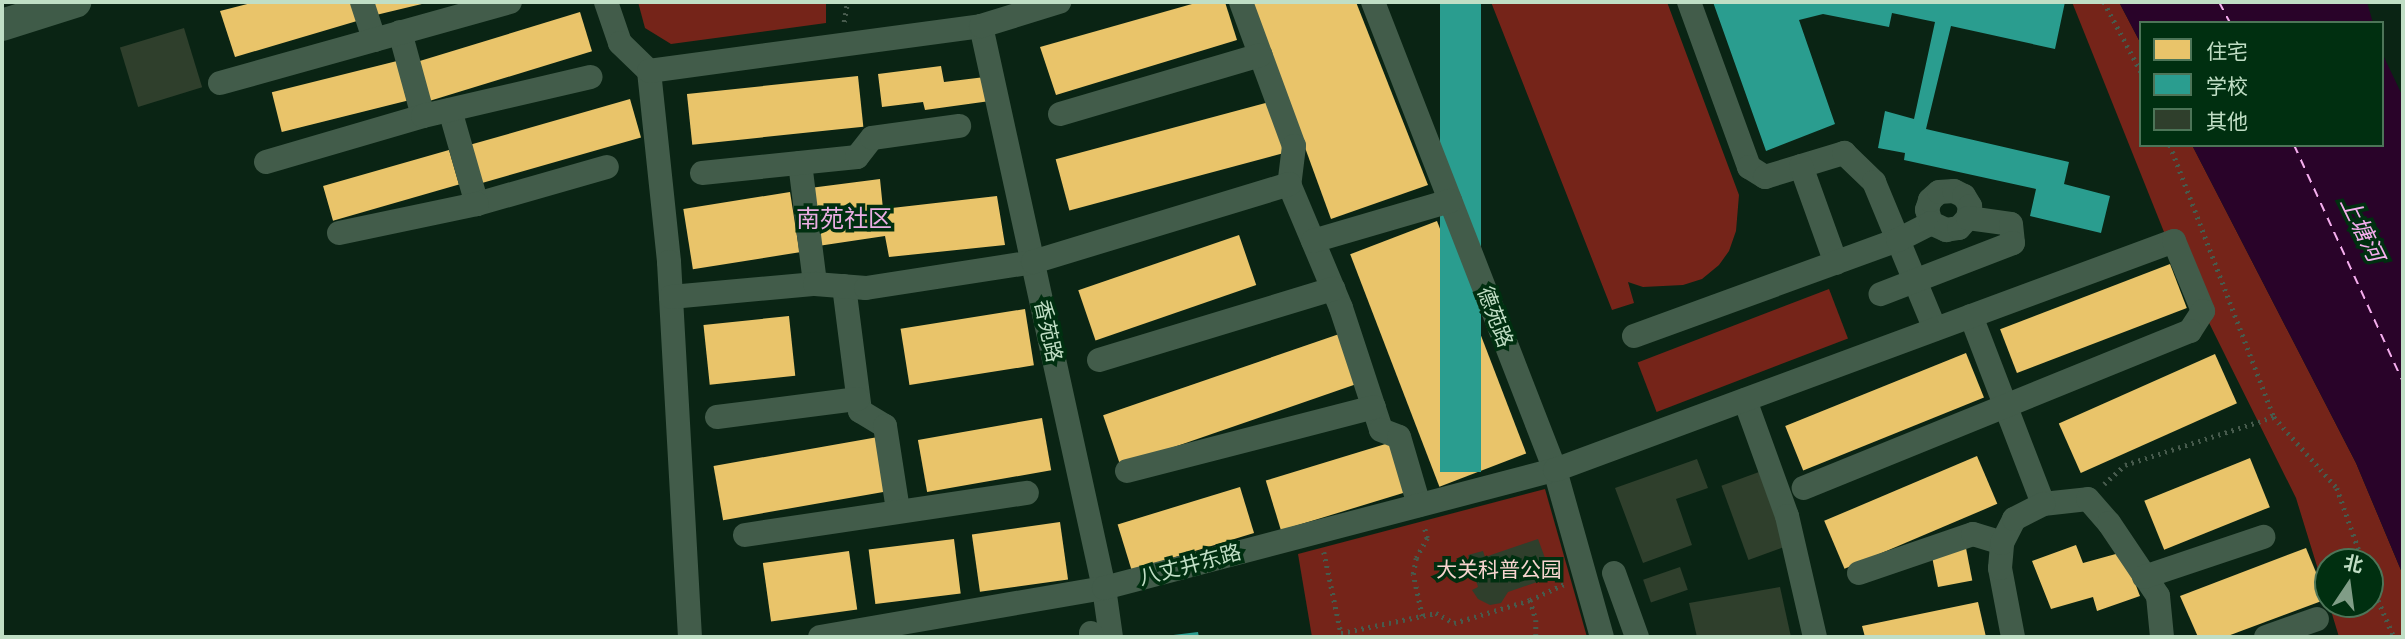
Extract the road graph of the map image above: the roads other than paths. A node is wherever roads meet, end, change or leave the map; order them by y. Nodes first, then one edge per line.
1 (75, 2) edge
2 (362, 2) edge
3 (510, 2) edge
4 (606, 2) edge
5 (1059, 2) edge
6 (1241, 2) edge
7 (1373, 2) edge
8 (1689, 2) edge
9 (8, 16) edge
10 (981, 26) junction
11 (400, 33) junction
12 (374, 40) junction
13 (1261, 55) junction
14 (649, 71) junction
15 (591, 76) dead end
16 (220, 83) dead end
17 (450, 110) junction
18 (1060, 114) dead end
19 (423, 116) junction
20 (959, 126) dead end
21 (266, 162) dead end
22 (800, 163) junction
23 (1801, 166) junction
24 (607, 167) dead end
25 (702, 173) dead end
26 (1289, 184) junction
27 (1450, 201) junction
28 (477, 204) junction
29 (1968, 218) junction
30 (1931, 223) junction
31 (339, 233) dead end
32 (1898, 240) junction
33 (1313, 242) junction
34 (1033, 262) junction
35 (1836, 263) junction
36 (1915, 280) junction
37 (815, 284) junction
38 (844, 286) junction
39 (1333, 289) junction
40 (1881, 294) dead end
41 (671, 298) junction
42 (1971, 316) junction
43 (1935, 329) junction
44 (1634, 336) dead end
45 (1099, 360) dead end
46 (858, 399) junction
47 (1745, 400) junction
48 (2007, 406) junction
49 (1374, 407) junction
50 (717, 417) dead end
51 (1555, 470) junction
52 (1127, 471) dead end
53 (1804, 488) dead end
54 (1027, 493) dead end
55 (2043, 504) junction
56 (1419, 505) junction
57 (898, 510) junction
58 (746, 535) dead end
59 (2263, 537) dead end
60 (2002, 543) junction
61 (1614, 573) dead end
62 (1859, 573) dead end
63 (2144, 577) junction
64 (1104, 588) junction
65 (2317, 619) dead end
66 (1098, 636) edge
67 (691, 637) edge
68 (820, 637) edge
69 (1602, 637) edge
70 (1637, 637) edge
71 (1815, 637) edge
72 (2013, 637) edge
73 (2162, 637) edge
74 (2266, 637) edge

1 - 9 main road
2 - 12 street
3 - 11 street
4 - 14 street
5 - 10 street
6 - 13 street
7 - 27 street, 德苑路
8 - 23 street
10 - 14 street
10 - 34 street, 香苑路
11 - 12 street
11 - 19 street
12 - 16 street
13 - 18 street
13 - 26 street
14 - 41 street
15 - 17 street
17 - 19 street
17 - 28 street
19 - 21 street
20 - 22 street
22 - 25 street
22 - 37 street
23 - 32 street
23 - 35 street
24 - 28 street
26 - 33 street
26 - 34 street
27 - 33 street
27 - 51 street, 德苑路
28 - 31 street
29 - 30 street
29 - 30 street
29 - 36 street
30 - 32 street
32 - 35 street
32 - 36 street
33 - 39 street
34 - 38 street
34 - 64 street, 香苑路
35 - 44 street
36 - 40 street
36 - 43 street
37 - 38 street
37 - 41 street
38 - 46 street
39 - 45 street
39 - 49 street
41 - 67 street
42 - 43 street, 八丈井东路
42 - 48 street
42 - 48 street, 八丈井东路
43 - 47 street, 八丈井东路
46 - 50 street
46 - 57 street
47 - 51 street, 八丈井东路
47 - 71 street
48 - 53 street
48 - 55 street
49 - 52 street
49 - 56 street
51 - 56 street, 八丈井东路
51 - 69 street, 德苑路
54 - 57 street
55 - 60 street
55 - 63 street
56 - 64 street, 八丈井东路
57 - 58 street
59 - 63 street
60 - 62 street
60 - 72 street
61 - 70 street
63 - 73 street
64 - 66 street, 香苑路
64 - 68 street, 八丈井东路
65 - 74 street

